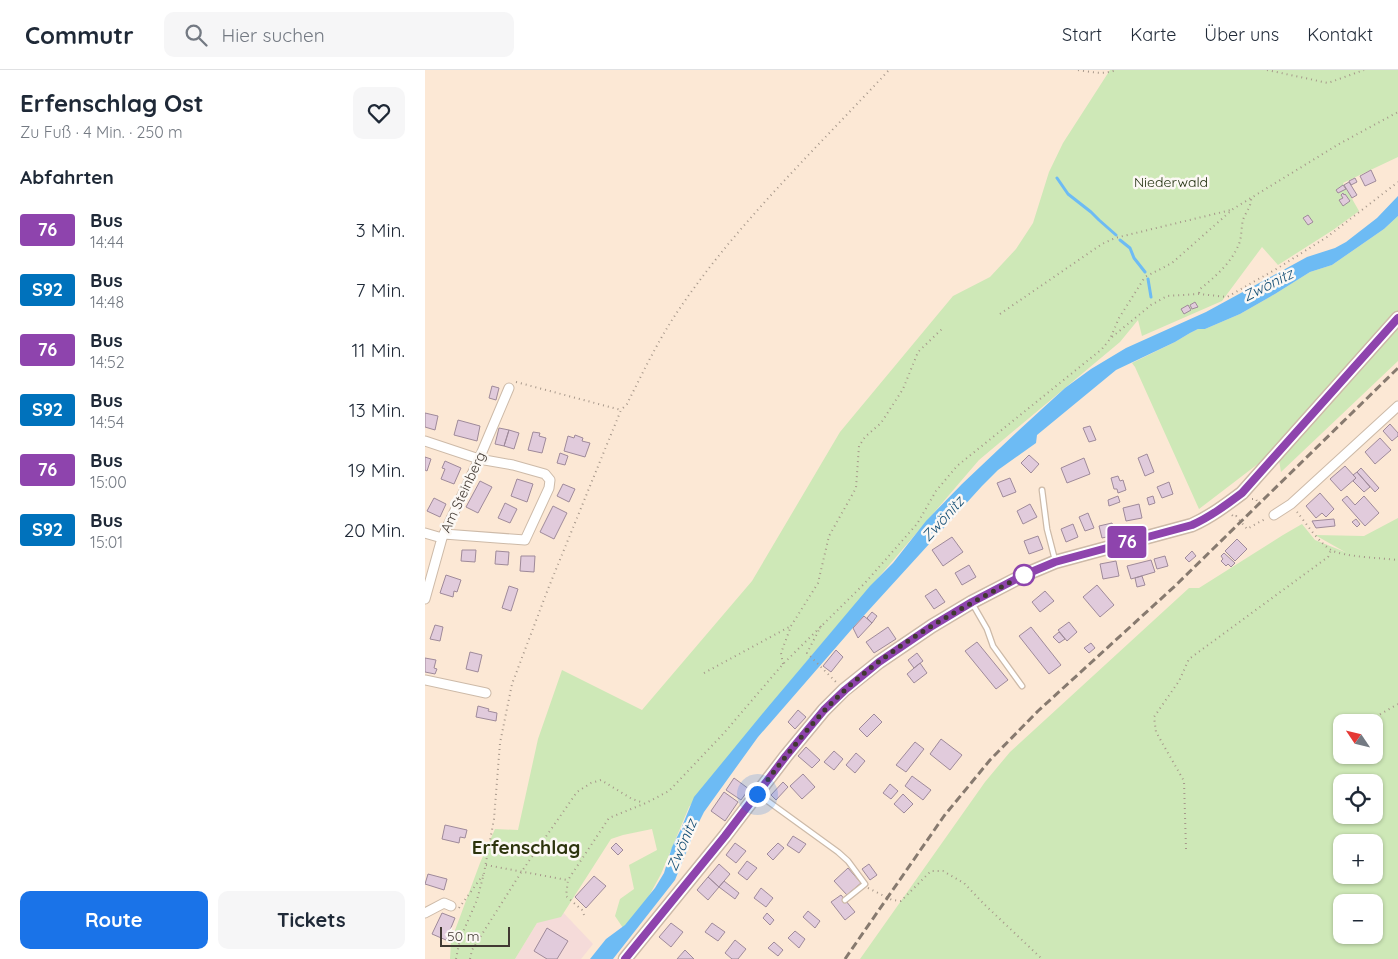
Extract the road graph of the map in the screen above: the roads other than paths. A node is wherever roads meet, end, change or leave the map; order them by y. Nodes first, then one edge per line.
1 (1394, 322) edge
2 (509, 388) road end
3 (1398, 406) edge
4 (425, 441) edge
5 (479, 459) junction
6 (1042, 490) dead end
7 (1274, 515) road end
8 (425, 533) edge
9 (443, 536) junction
10 (1055, 562) junction
11 (425, 599) edge
12 (972, 602) junction
13 (425, 680) edge
14 (1022, 686) dead end
15 (486, 693) dead end
16 (757, 794) junction
17 (845, 900) dead end
18 (451, 906) road end
19 (425, 913) edge
20 (625, 959) edge

1 - 10 main road
2 - 5 street, Am Steinberg
3 - 7 street
4 - 5 street
5 - 9 street, Am Steinberg
5 - 9 street
6 - 10 lane
8 - 9 street
9 - 11 street, Am Steinberg
10 - 12 main road
12 - 14 lane
12 - 16 main road
13 - 15 street
16 - 17 lane
16 - 20 main road
18 - 19 street

